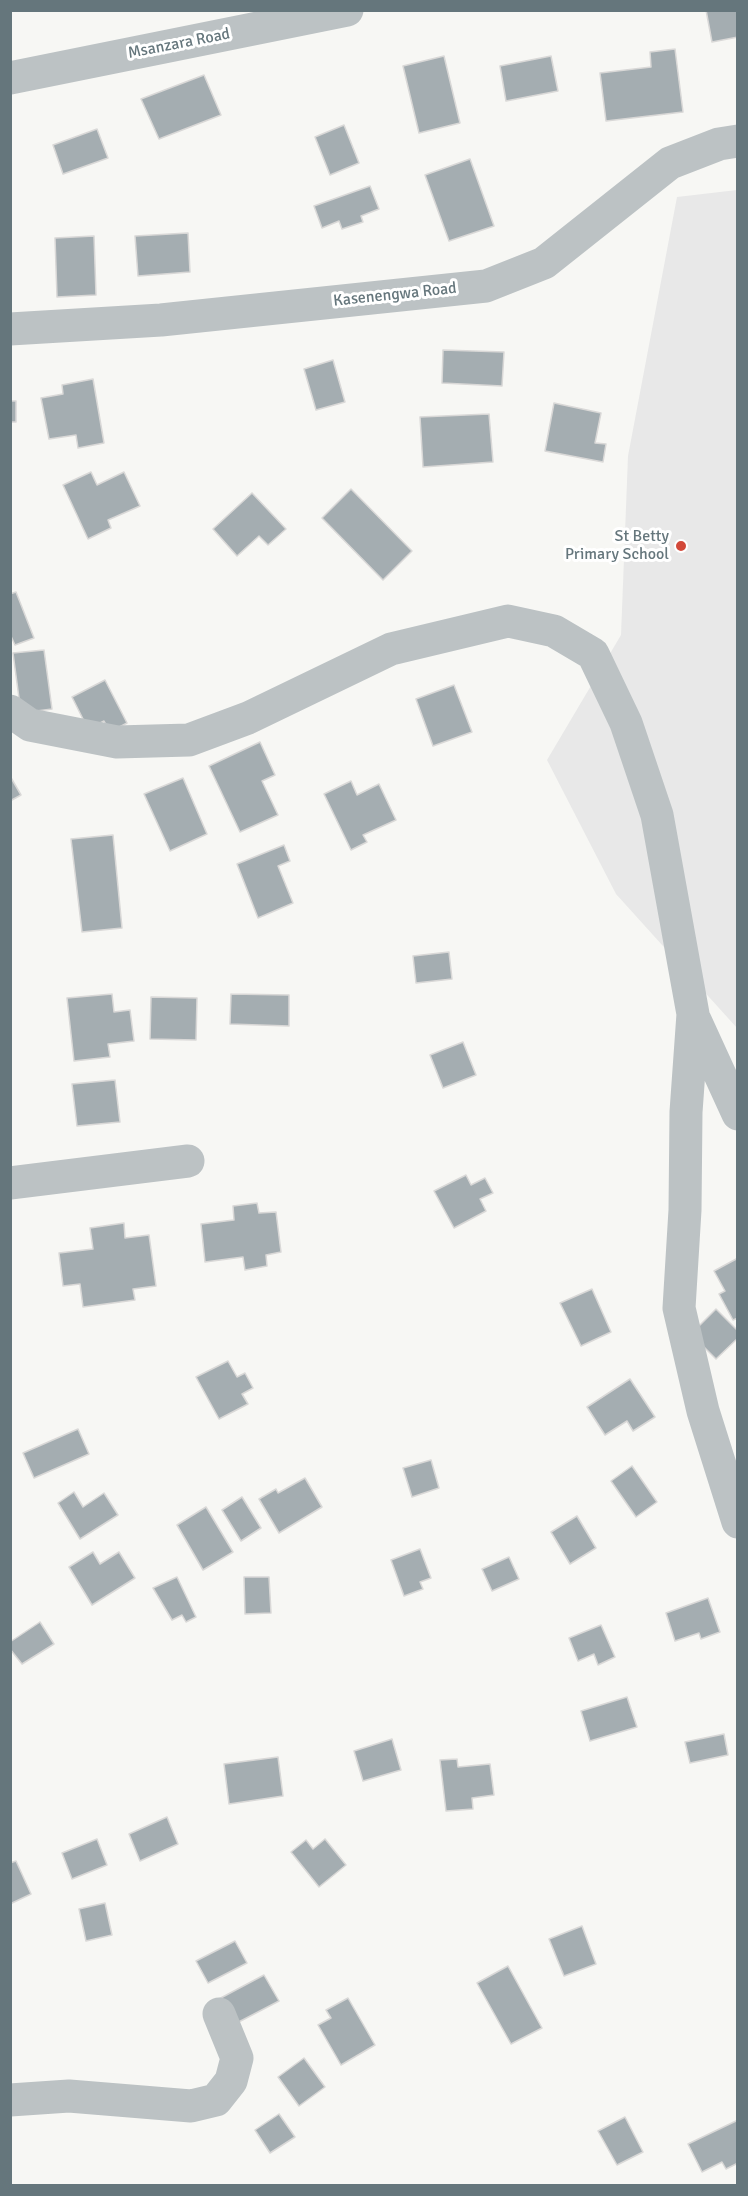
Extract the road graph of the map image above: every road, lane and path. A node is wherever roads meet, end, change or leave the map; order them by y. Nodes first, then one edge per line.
1 (347, 10) edge
2 (10, 78) edge
3 (738, 141) edge
4 (10, 329) edge
5 (10, 711) edge
6 (693, 1014) junction
7 (738, 1114) edge
8 (188, 1161) dead end
9 (10, 1183) edge
10 (738, 1522) edge
11 (219, 2014) dead end
12 (10, 2100) edge

1 - 2 street, Msanzara Road
3 - 4 street, Kasenengwa Road
5 - 6 street
6 - 7 street
6 - 10 street
8 - 9 street
11 - 12 street

